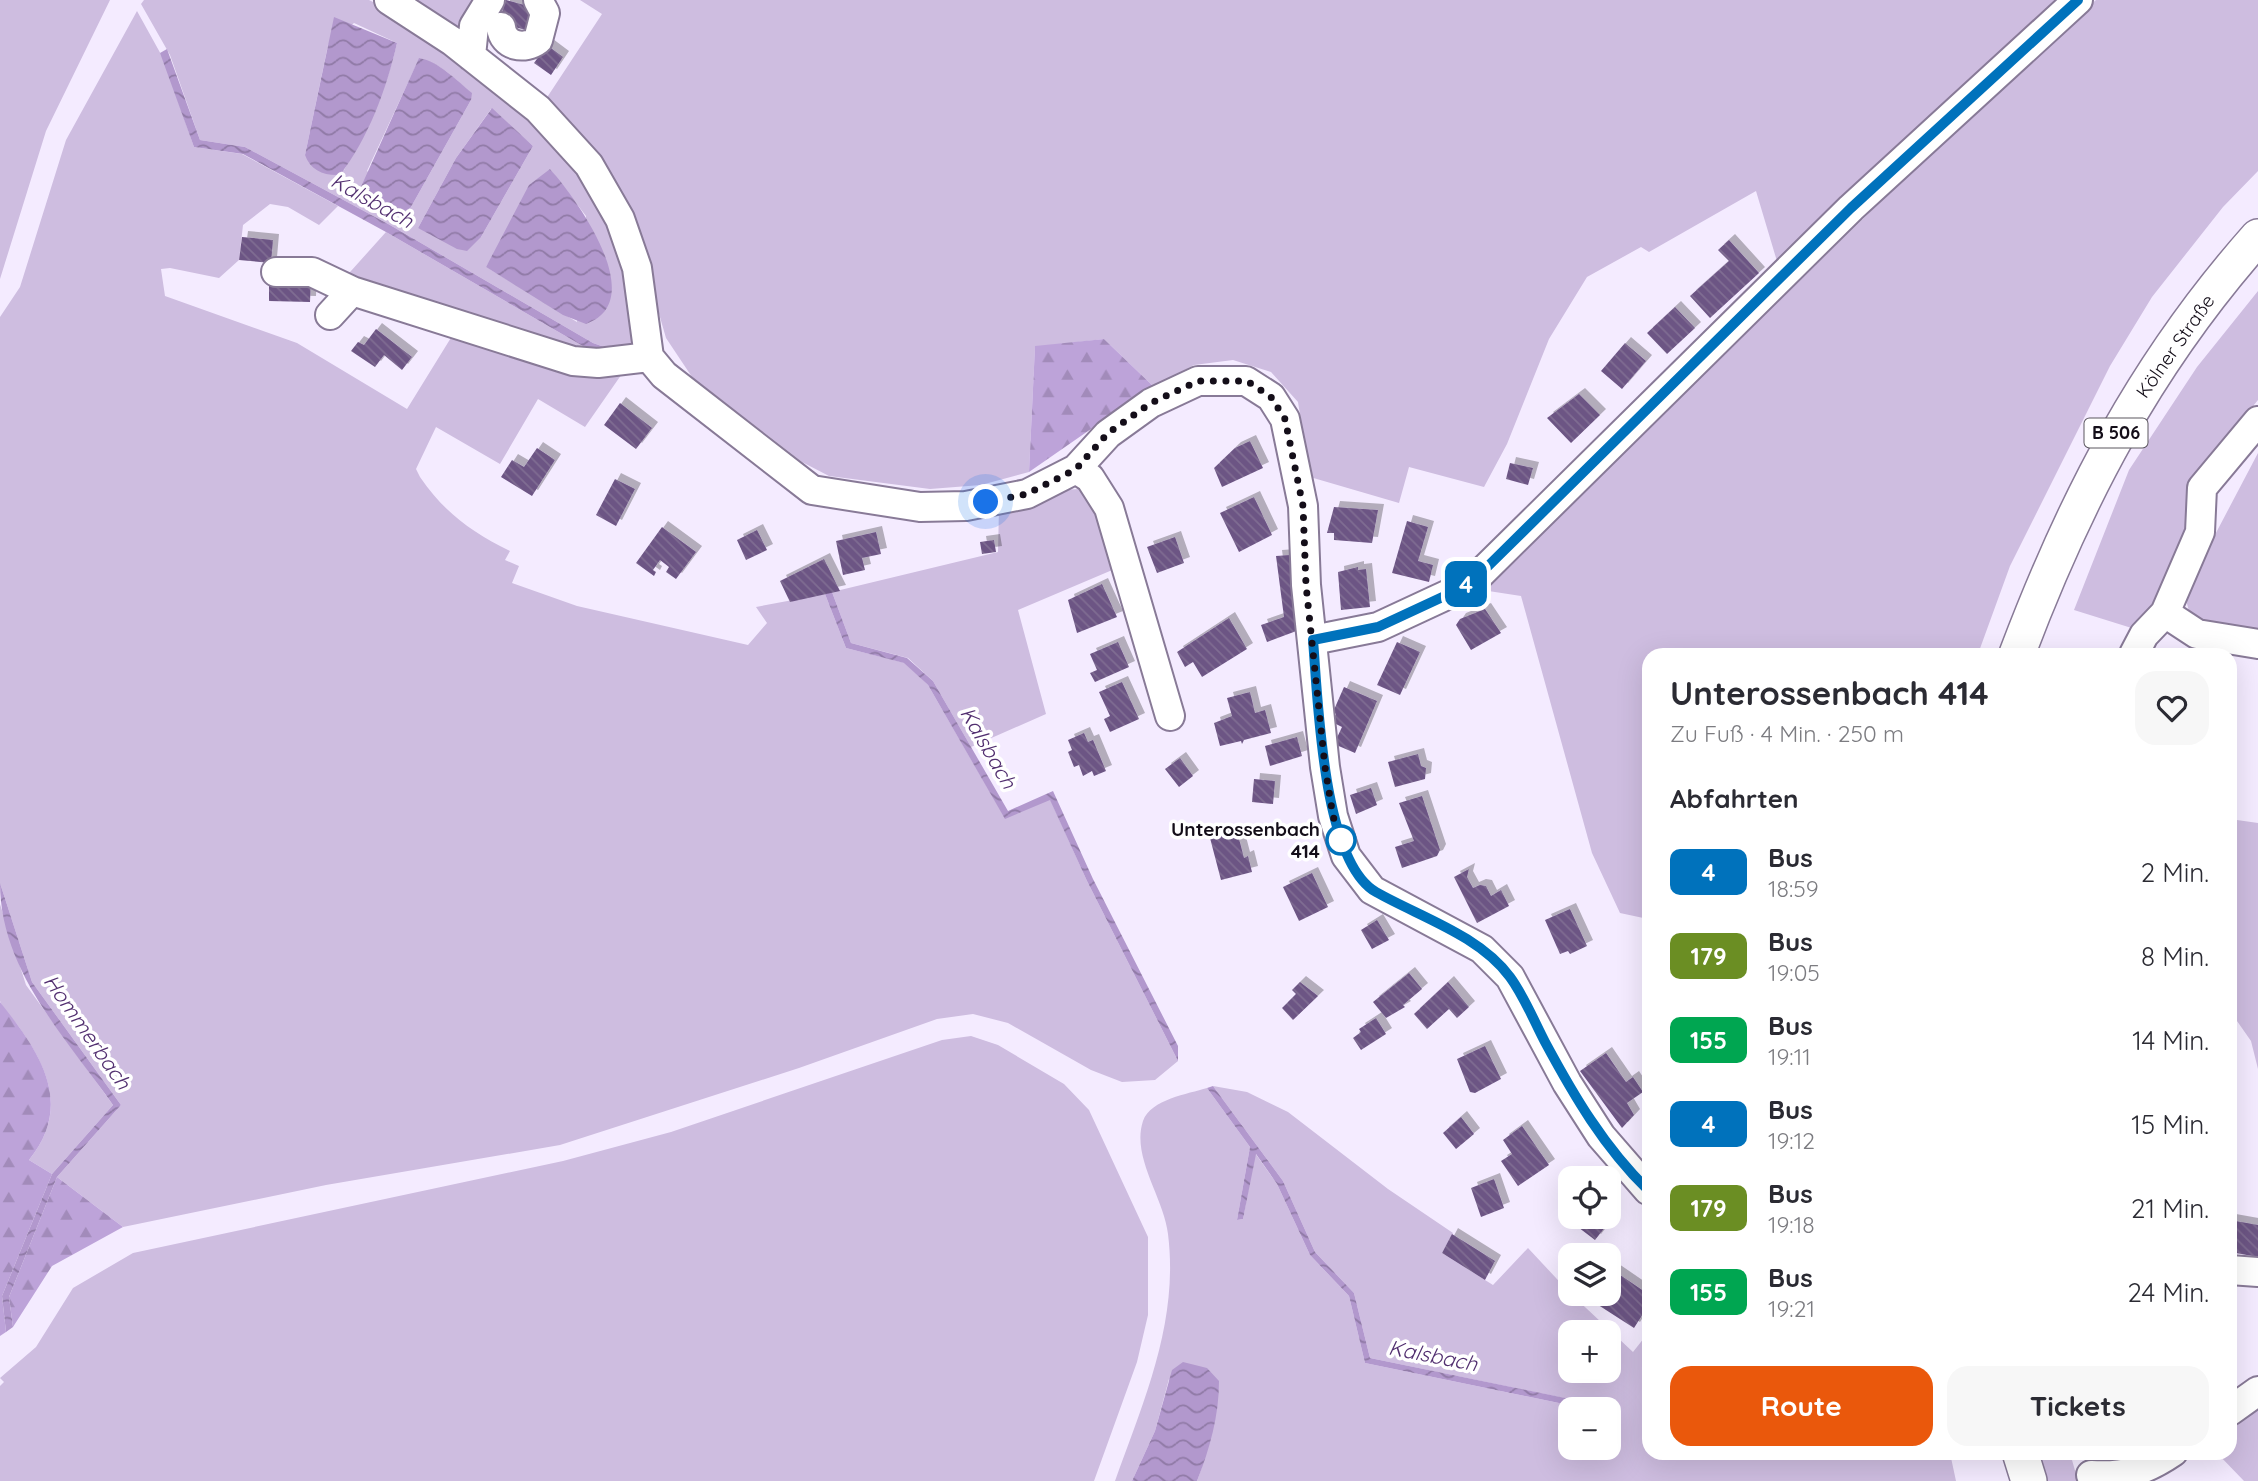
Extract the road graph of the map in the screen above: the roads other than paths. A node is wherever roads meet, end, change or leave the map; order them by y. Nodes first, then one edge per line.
1 (389, 0) edge
2 (489, 0) edge
3 (538, 0) edge
4 (2078, 0) edge
5 (501, 27) dead end
6 (471, 56) junction
7 (2258, 237) edge
8 (276, 272) dead end
9 (352, 291) junction
10 (330, 315) dead end
11 (649, 357) junction
12 (2258, 421) edge
13 (1076, 469) junction
14 (2165, 613) junction
15 (1313, 640) junction
16 (2258, 644) edge
17 (2019, 648) edge
18 (2137, 648) edge
19 (1170, 716) dead end
20 (1642, 1183) edge
21 (2237, 1270) edge
22 (2258, 1272) edge
23 (2258, 1391) edge
24 (2237, 1406) edge
25 (2022, 1460) edge
26 (2161, 1460) edge
27 (2090, 1469) edge
28 (2029, 1481) edge

1 - 6 street
2 - 6 street
3 - 5 street
4 - 15 street
6 - 11 street
7 - 17 main road, Kölner Straße / B 506
8 - 9 street
9 - 10 street
9 - 11 street
11 - 13 street
12 - 14 street
13 - 15 street
13 - 19 street
14 - 16 street
14 - 18 street
15 - 20 street
21 - 22 street
23 - 24 street
25 - 28 main road
26 - 27 street

